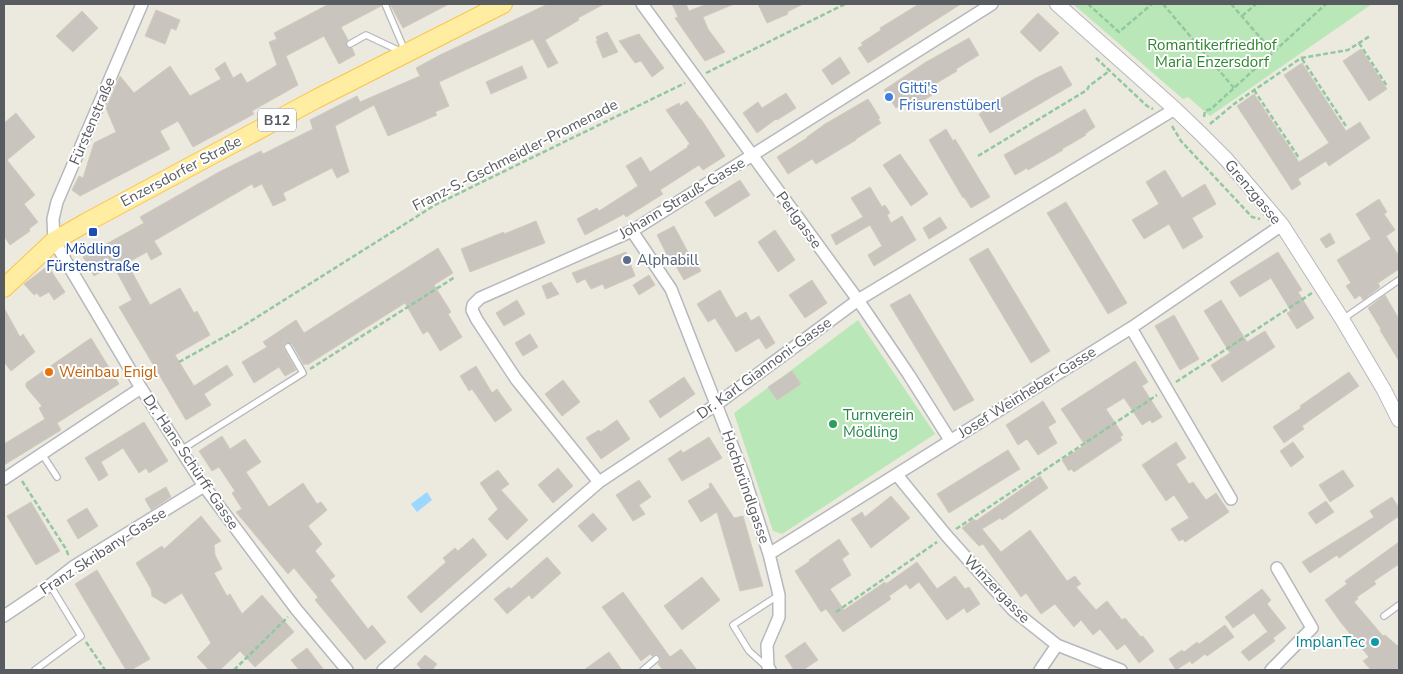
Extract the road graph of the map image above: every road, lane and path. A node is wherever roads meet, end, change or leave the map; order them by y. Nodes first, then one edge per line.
1 (142, 4) edge
2 (385, 4) edge
3 (503, 4) edge
4 (642, 4) edge
5 (845, 4) edge
6 (992, 4) edge
7 (1057, 4) edge
8 (1088, 4) edge
9 (1152, 4) edge
10 (1163, 4) edge
11 (1231, 4) edge
12 (1256, 4) edge
13 (1326, 4) edge
14 (1242, 16) junction
15 (1370, 36) dead end
16 (1359, 43) junction
17 (350, 44) dead end
18 (1273, 52) junction
19 (405, 53) junction
20 (1096, 57) dead end
21 (1301, 58) junction
22 (1108, 71) junction
23 (696, 78) junction
24 (1387, 86) dead end
25 (1234, 88) junction
26 (1254, 90) junction
27 (1175, 109) junction
28 (1163, 116) junction
29 (1346, 126) dead end
30 (1200, 133) junction
31 (752, 156) junction
32 (978, 156) dead end
33 (1298, 158) dead end
34 (1278, 228) junction
35 (632, 231) junction
36 (54, 242) junction
37 (455, 277) dead end
38 (1399, 280) edge
39 (1321, 287) junction
40 (4, 288) edge
41 (858, 300) junction
42 (1342, 319) junction
43 (1130, 328) junction
44 (288, 346) dead end
45 (179, 362) dead end
46 (303, 373) junction
47 (141, 388) junction
48 (1167, 389) junction
49 (717, 404) junction
50 (1399, 420) edge
51 (950, 440) junction
52 (182, 450) junction
53 (42, 454) junction
54 (16, 471) junction
55 (897, 474) junction
56 (57, 477) dead end
57 (4, 479) edge
58 (599, 482) junction
59 (204, 486) junction
60 (1231, 499) dead end
61 (946, 536) junction
62 (769, 554) junction
63 (73, 567) junction
64 (1277, 568) dead end
65 (50, 585) junction
66 (780, 595) junction
67 (1399, 605) edge
68 (296, 609) junction
69 (836, 612) dead end
70 (4, 616) edge
71 (1384, 616) dead end
72 (81, 636) junction
73 (1056, 645) junction
74 (656, 659) dead end
75 (769, 669) edge
76 (35, 670) edge
77 (105, 670) edge
78 (234, 670) edge
79 (346, 670) edge
80 (383, 670) edge
81 (643, 670) edge
82 (1040, 670) edge
83 (1121, 670) edge
84 (1271, 670) edge

1 - 36 street, Fürstenstraße
2 - 19 lane
3 - 19 main road, Enzersdorfer Straße / B12
4 - 23 street, Perlgasse
5 - 23 path, Franz-S.-Gschmeidler-Promenade
6 - 31 street, Johann Strauß-Gasse
7 - 27 street, Grenzgasse
8 - 9 path
10 - 25 path
11 - 14 path
12 - 14 path
13 - 18 path
14 - 18 path
15 - 16 path
16 - 21 path
16 - 24 path
17 - 19 lane
18 - 25 path
19 - 36 main road, Enzersdorfer Straße / B12
20 - 22 path
21 - 26 path
21 - 29 path
22 - 28 path
22 - 32 path
23 - 31 street, Perlgasse
23 - 45 path, Franz-S.-Gschmeidler-Promenade
25 - 30 path
26 - 30 path
26 - 33 path
27 - 28 street, Dr. Karl Giannoni-Gasse
27 - 30 street, Grenzgasse
28 - 34 path
28 - 41 street, Dr. Karl Giannoni-Gasse
30 - 34 street, Grenzgasse
31 - 35 street, Johann Strauß-Gasse
31 - 41 street, Perlgasse
34 - 39 street, Grenzgasse
34 - 43 street, Josef Weinheber-Gasse
35 - 49 street, Hochbründlgasse
35 - 58 street, Johann Strauß-Gasse
36 - 40 main road, Enzersdorfer Straße / B12
36 - 47 street, Dr. Hans Schürff-Gasse
37 - 46 path
38 - 42 lane
39 - 42 street, Grenzgasse
39 - 48 path
41 - 49 street, Dr. Karl Giannoni-Gasse
41 - 51 street, Perlgasse
42 - 50 street, Grenzgasse
43 - 48 street
43 - 51 street, Josef Weinheber-Gasse
44 - 46 lane
46 - 52 lane
47 - 52 street, Dr. Hans Schürff-Gasse
47 - 53 street
48 - 60 street
48 - 61 path
49 - 58 street, Dr. Karl Giannoni-Gasse
49 - 62 street, Hochbründlgasse
51 - 55 street, Josef Weinheber-Gasse
52 - 59 street, Dr. Hans Schürff-Gasse
53 - 54 street
53 - 56 lane
54 - 57 street
54 - 63 path
55 - 61 street, Winzergasse
55 - 62 street, Josef Weinheber-Gasse
58 - 80 street, Dr. Karl Giannoni-Gasse
59 - 63 street, Franz Skribany-Gasse
59 - 68 street, Dr. Hans Schürff-Gasse
61 - 69 path
61 - 73 street, Winzergasse
62 - 66 street, Hochbründlgasse
63 - 65 street, Franz Skribany-Gasse
64 - 84 street
65 - 70 street, Franz Skribany-Gasse
65 - 72 lane
66 - 75 street, Hochbründlgasse
66 - 75 lane
67 - 71 lane
68 - 78 path
68 - 79 street, Dr. Hans Schürff-Gasse
72 - 76 lane
72 - 77 path
73 - 82 street
73 - 83 street, Winzergasse
74 - 81 lane

